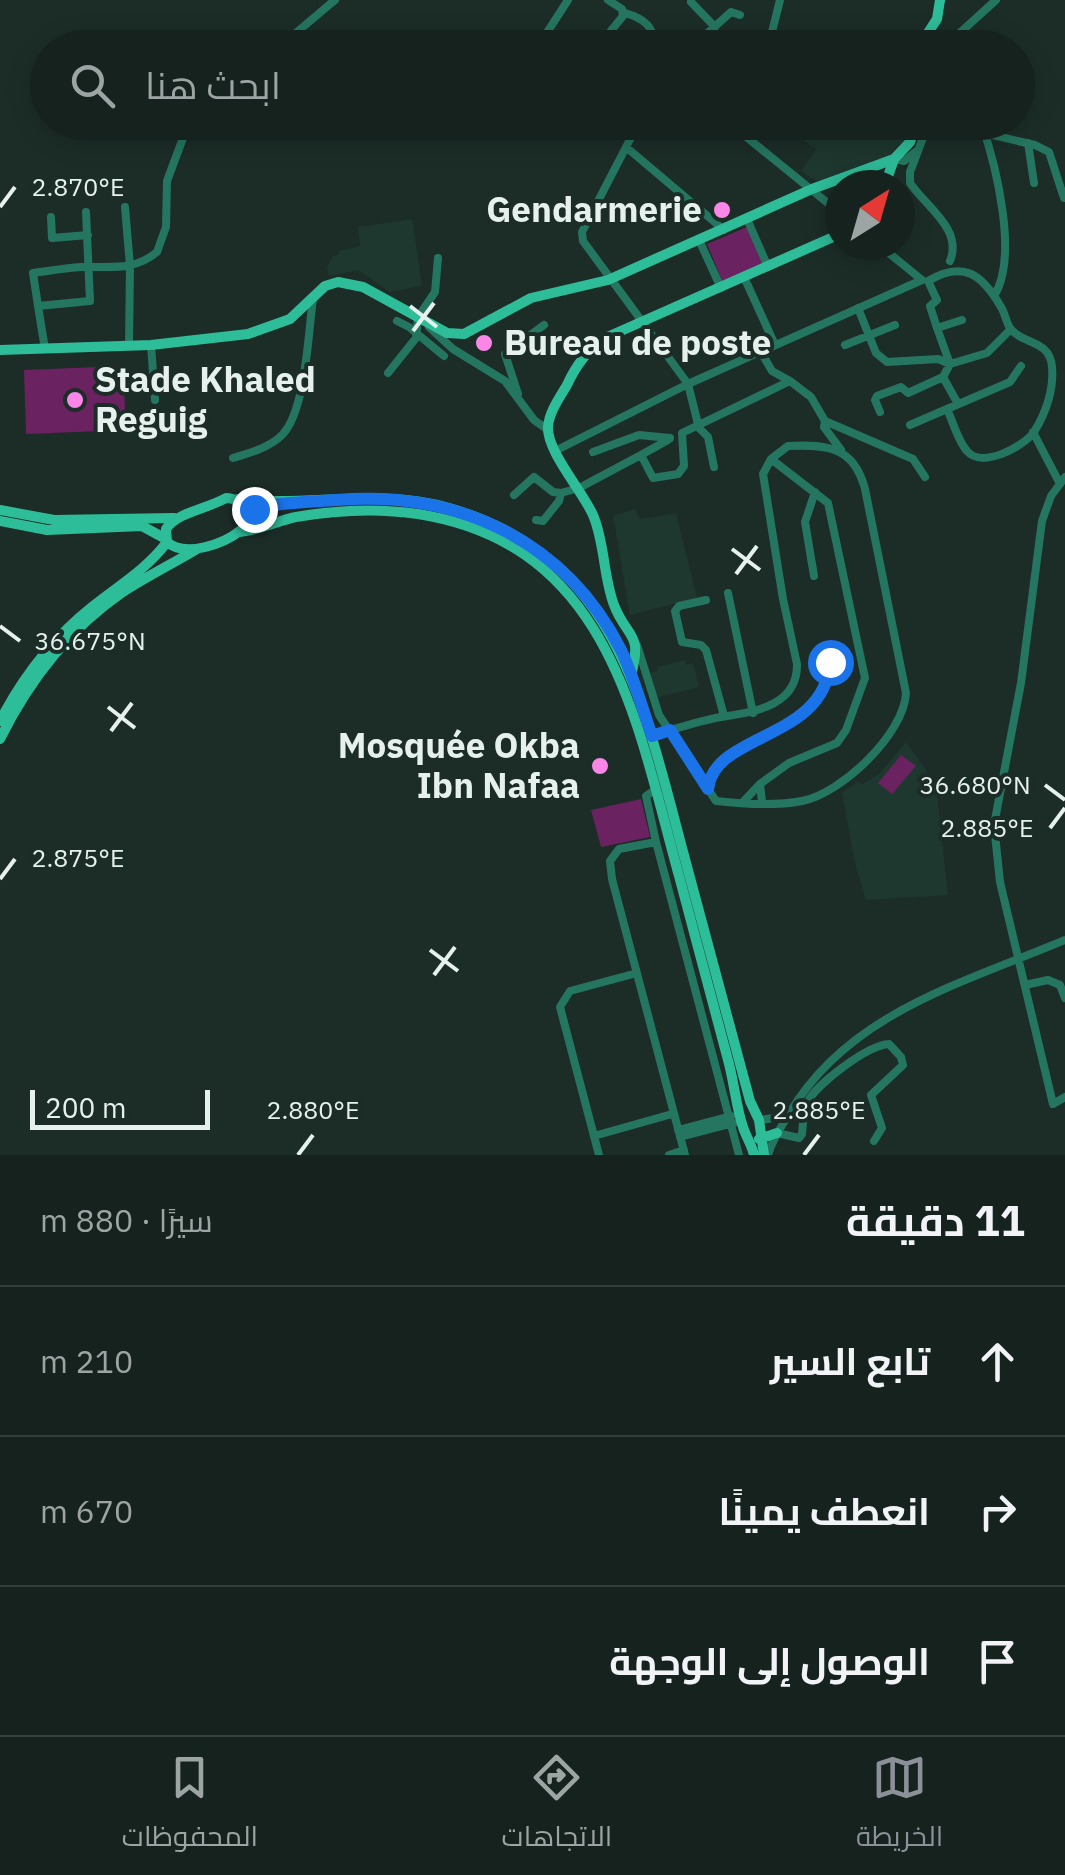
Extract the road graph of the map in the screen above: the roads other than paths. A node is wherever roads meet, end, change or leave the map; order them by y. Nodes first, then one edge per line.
1 (335, 0) edge
2 (568, 0) edge
3 (608, 0) edge
4 (778, 0) edge
5 (940, 0) edge
6 (996, 0) edge
7 (691, 2) edge
8 (740, 15) dead end
9 (623, 16) junction
10 (715, 27) junction
11 (299, 30) edge
12 (549, 30) edge
13 (612, 30) edge
14 (652, 30) edge
15 (712, 30) edge
16 (770, 30) edge
17 (930, 30) edge
18 (963, 30) edge
19 (182, 140) edge
20 (630, 140) edge
21 (757, 140) edge
22 (911, 140) edge
23 (923, 140) edge
24 (986, 140) edge
25 (1015, 140) edge
26 (1028, 143) junction
27 (626, 147) junction
28 (921, 147) junction
29 (894, 158) junction
30 (890, 170) edge
31 (1034, 183) dead end
32 (812, 189) junction
33 (1064, 198) edge
34 (825, 200) edge
35 (125, 207) dead end
36 (86, 212) dead end
37 (51, 217) dead end
38 (747, 219) junction
39 (724, 230) junction
40 (88, 235) junction
41 (699, 240) junction
42 (825, 241) edge
43 (438, 258) dead end
44 (898, 260) edge
45 (950, 261) dead end
46 (130, 266) junction
47 (768, 266) junction
48 (91, 268) junction
49 (744, 277) junction
50 (608, 280) junction
51 (925, 281) junction
52 (721, 288) junction
53 (994, 296) junction
54 (313, 299) junction
55 (38, 306) junction
56 (858, 308) junction
57 (418, 317) junction
58 (962, 320) dead end
59 (397, 321) dead end
60 (641, 322) junction
61 (544, 325) dead end
62 (895, 325) dead end
63 (937, 328) junction
64 (1010, 330) junction
65 (417, 333) junction
66 (870, 334) junction
67 (151, 345) junction
68 (775, 345) junction
69 (845, 345) dead end
70 (129, 346) junction
71 (45, 349) junction
72 (0, 350) edge
73 (761, 352) junction
74 (444, 356) dead end
75 (950, 364) junction
76 (1021, 366) dead end
77 (388, 374) dead end
78 (943, 377) junction
79 (790, 381) junction
80 (688, 384) junction
81 (155, 400) dead end
82 (520, 400) junction
83 (958, 404) junction
84 (947, 410) junction
85 (880, 412) dead end
86 (825, 422) junction
87 (910, 425) dead end
88 (699, 428) junction
89 (548, 430) junction
90 (1034, 432) junction
91 (682, 434) junction
92 (670, 438) junction
93 (555, 450) junction
94 (593, 452) dead end
95 (844, 453) junction
96 (640, 455) junction
97 (233, 458) dead end
98 (771, 458) junction
99 (714, 467) dead end
100 (925, 477) dead end
101 (1062, 480) edge
102 (579, 488) junction
103 (815, 492) junction
104 (561, 493) junction
105 (514, 495) dead end
106 (238, 500) junction
107 (285, 504) junction
108 (0, 510) edge
109 (176, 518) junction
110 (536, 520) dead end
111 (0, 521) edge
112 (136, 525) junction
113 (261, 528) junction
114 (238, 532) junction
115 (166, 540) junction
116 (196, 550) junction
117 (154, 559) junction
118 (814, 576) dead end
119 (124, 587) junction
120 (728, 594) dead end
121 (706, 600) dead end
122 (635, 641) junction
123 (622, 652) junction
124 (830, 654) dead end
125 (631, 675) junction
126 (626, 689) junction
127 (753, 713) junction
128 (724, 716) junction
129 (0, 721) edge
130 (670, 730) junction
131 (652, 736) junction
132 (0, 739) edge
133 (760, 784) junction
134 (708, 789) junction
135 (655, 790) junction
136 (743, 802) junction
137 (762, 802) junction
138 (656, 842) junction
139 (1065, 940) edge
140 (1020, 959) junction
141 (637, 973) junction
142 (1025, 985) junction
143 (1065, 998) edge
144 (1065, 1097) edge
145 (792, 1107) junction
146 (672, 1114) junction
147 (739, 1115) junction
148 (758, 1120) junction
149 (679, 1133) junction
150 (777, 1133) junction
151 (594, 1136) junction
152 (755, 1138) junction
153 (874, 1141) dead end
154 (685, 1153) edge
155 (598, 1155) edge
156 (668, 1155) edge
157 (739, 1155) edge
158 (754, 1155) edge
159 (766, 1155) edge

1 - 11 street
2 - 12 street
3 - 9 street
4 - 16 street
5 - 17 main road
6 - 18 street
7 - 10 street
8 - 10 street
9 - 13 street
9 - 14 street
10 - 15 street
19 - 46 street
20 - 27 street
21 - 32 street
22 - 29 main road
23 - 28 street
24 - 53 street
25 - 26 street
26 - 31 street
26 - 33 street
27 - 39 street
27 - 50 street
28 - 29 street
28 - 45 street
29 - 30 main road
29 - 32 main road
32 - 34 street
32 - 38 main road
35 - 46 street
36 - 40 street
37 - 40 street
38 - 39 main road
38 - 47 street
39 - 41 main road
40 - 48 street
41 - 50 main road
41 - 52 street
42 - 47 main road
43 - 57 street
44 - 51 street
46 - 48 street
46 - 70 street
47 - 49 main road
48 - 55 street
48 - 55 street
49 - 52 main road
49 - 68 street
50 - 57 main road
50 - 60 street
51 - 53 street
51 - 56 street
51 - 63 street
52 - 60 main road
53 - 64 street
54 - 57 main road
54 - 67 main road
54 - 97 street
55 - 71 street
56 - 66 street
56 - 68 street
57 - 65 street
57 - 82 street
58 - 63 street
59 - 65 street
60 - 80 street
60 - 89 main road
61 - 82 street
62 - 66 street
63 - 75 street
64 - 75 street
64 - 90 street
65 - 74 street
65 - 77 street
66 - 69 street
66 - 75 street
67 - 70 main road
67 - 81 street
68 - 73 street
70 - 71 main road
71 - 72 main road
73 - 79 street
73 - 80 street
75 - 78 street
76 - 83 street
78 - 83 street
78 - 85 street
79 - 86 street
79 - 88 street
80 - 88 street
80 - 93 street
82 - 89 street
83 - 84 street
84 - 87 street
84 - 90 street
86 - 95 street
86 - 100 street
88 - 91 street
88 - 99 street
89 - 93 main road
90 - 101 street
91 - 92 street
91 - 96 street
92 - 94 street
92 - 96 street
93 - 102 main road
95 - 98 street
95 - 137 street
96 - 102 street
98 - 103 street
98 - 127 street
101 - 140 street
102 - 104 street
102 - 122 main road
103 - 118 street
103 - 133 street
104 - 105 street
104 - 110 street
106 - 107 main road
106 - 109 main road
106 - 114 main road
107 - 113 main road
107 - 123 main road
108 - 109 main road
109 - 115 main road
111 - 112 main road
112 - 115 main road
112 - 117 main road
113 - 114 main road
113 - 126 main road
114 - 116 main road
115 - 116 main road
115 - 117 main road
116 - 119 main road
117 - 119 main road
119 - 129 main road
119 - 132 main road
120 - 127 street
121 - 128 street
122 - 123 main road
122 - 125 main road
122 - 130 street
123 - 125 main road
124 - 134 street
125 - 126 main road
125 - 131 main road
126 - 135 main road
127 - 128 street
128 - 130 street
130 - 131 street
130 - 134 street
131 - 147 main road
133 - 136 street
133 - 137 street
134 - 136 street
135 - 138 street
135 - 147 main road
136 - 137 street
138 - 141 street
138 - 147 street
139 - 140 street
140 - 142 street
140 - 145 street
141 - 146 street
141 - 151 street
142 - 143 street
142 - 144 street
145 - 148 street
145 - 150 street
146 - 149 street
146 - 151 street
147 - 148 main road
147 - 149 street
147 - 152 main road
147 - 157 street
148 - 152 main road
149 - 154 street
150 - 152 main road
150 - 153 street
150 - 159 street
151 - 155 street
152 - 158 main road
152 - 159 main road
154 - 156 street

